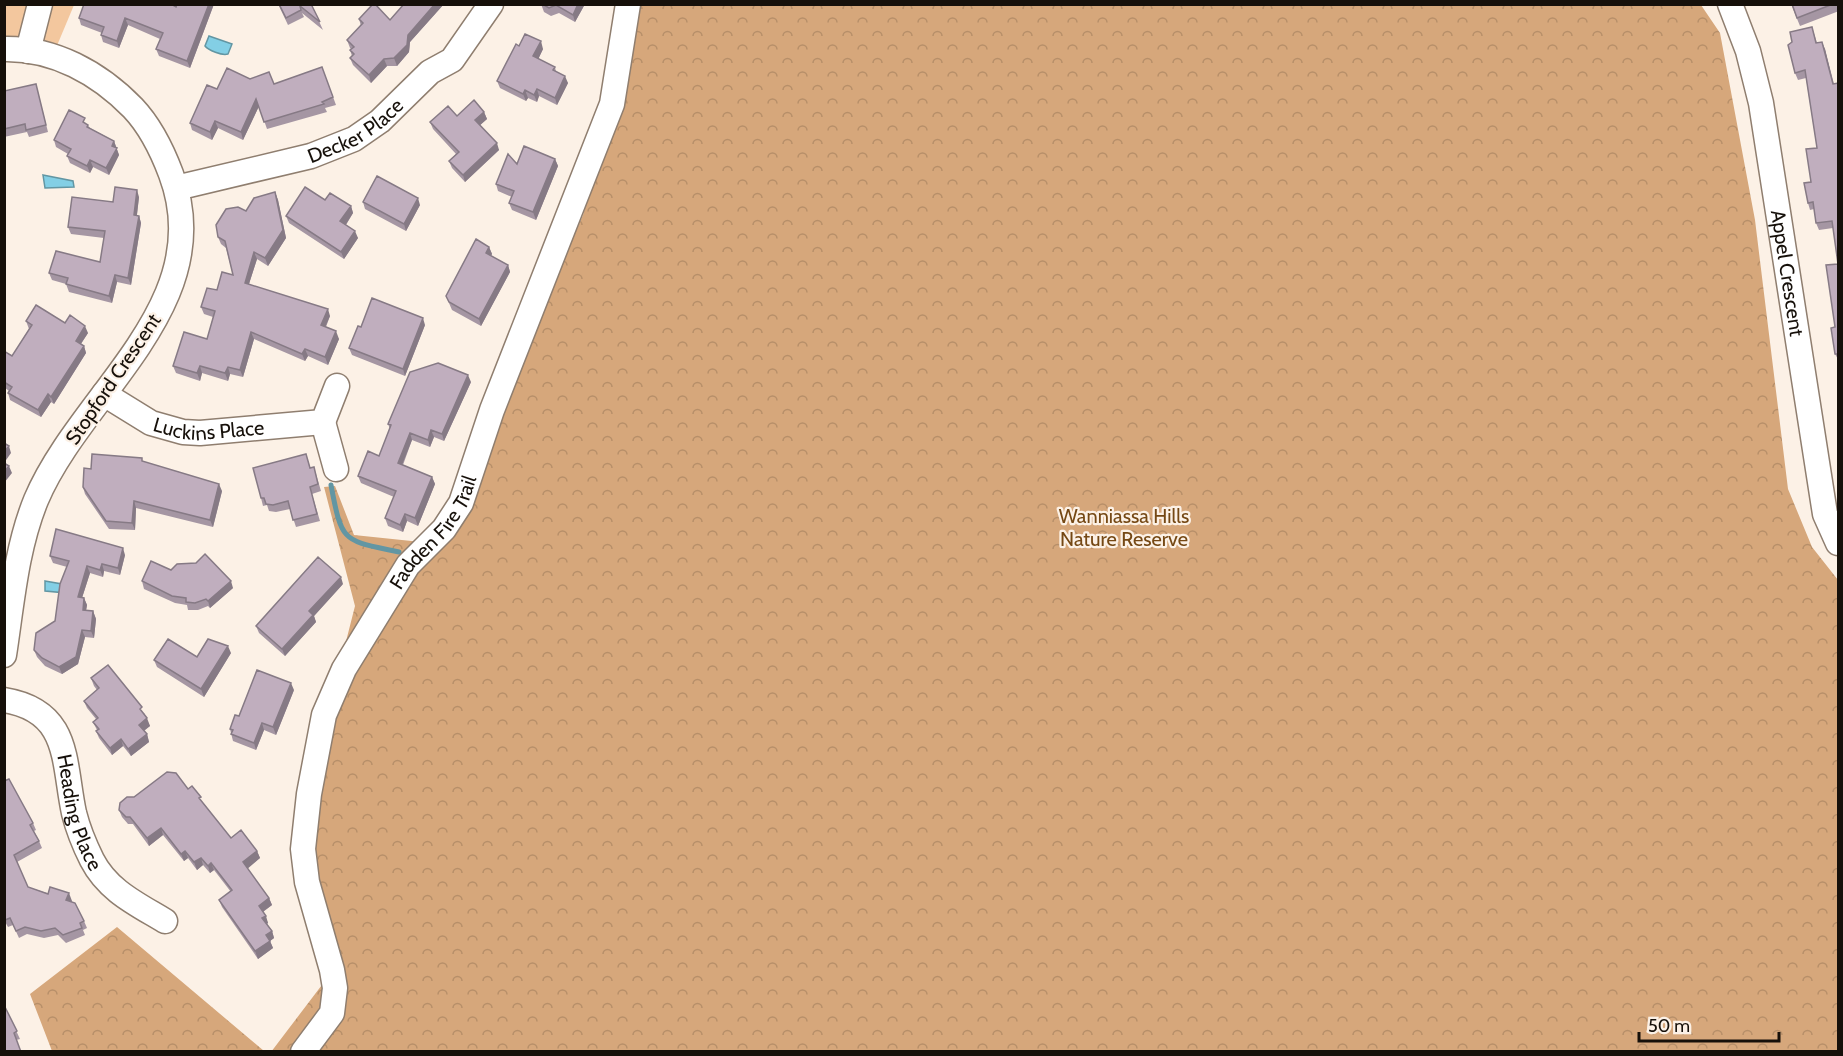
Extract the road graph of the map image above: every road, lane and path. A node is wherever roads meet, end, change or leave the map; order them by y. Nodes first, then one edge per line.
1 (40, 4) edge
2 (491, 4) edge
3 (628, 4) edge
4 (1730, 4) edge
5 (4, 49) edge
6 (28, 51) junction
7 (176, 188) junction
8 (337, 386) dead end
9 (104, 394) junction
10 (323, 422) junction
11 (336, 469) dead end
12 (1839, 543) edge
13 (4, 655) edge
14 (4, 700) edge
15 (165, 921) dead end
16 (303, 1052) edge

1 - 6 street
2 - 7 street, Decker Place
3 - 16 street, Fadden Fire Trail
4 - 12 street, Appel Crescent
5 - 6 street, Stopford Crescent
6 - 7 street, Stopford Crescent
7 - 9 street, Stopford Crescent
8 - 10 street
9 - 10 street, Luckins Place
9 - 13 street, Stopford Crescent
10 - 11 street
14 - 15 street, Heading Place

